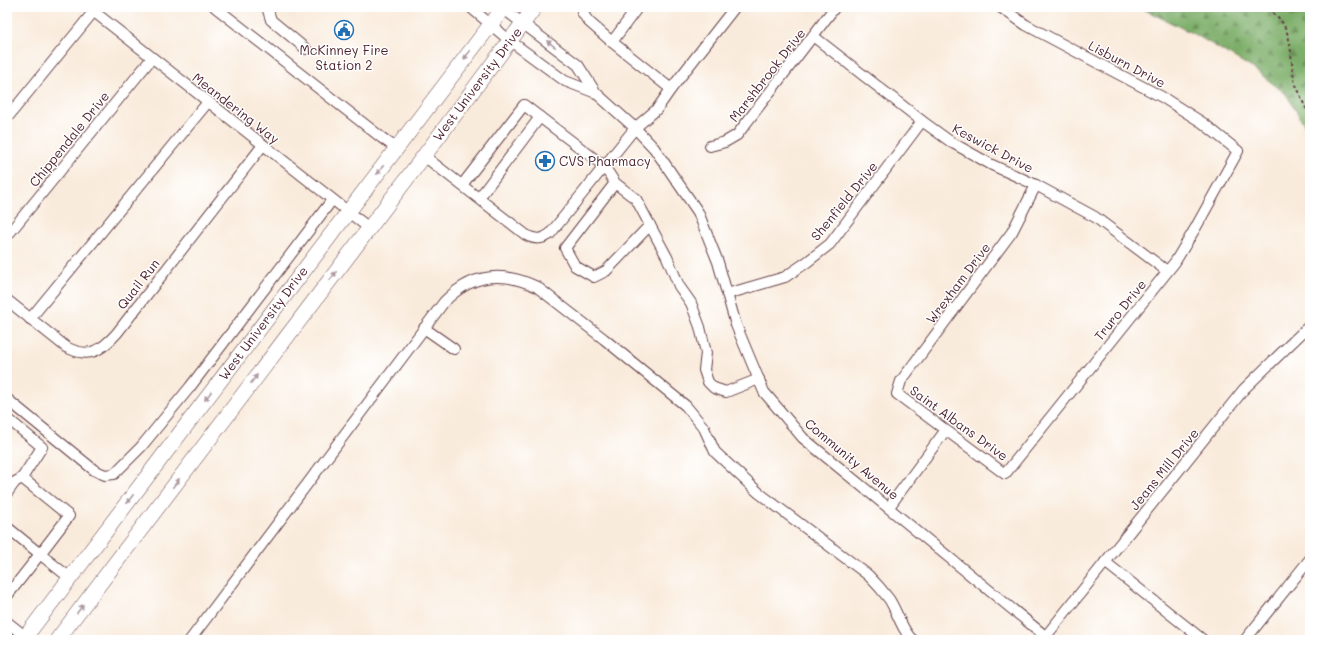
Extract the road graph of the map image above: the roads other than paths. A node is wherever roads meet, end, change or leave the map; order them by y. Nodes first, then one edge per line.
1 (215, 7) edge
2 (267, 7) edge
3 (470, 7) edge
4 (503, 7) edge
5 (535, 7) edge
6 (586, 7) edge
7 (638, 7) edge
8 (735, 7) edge
9 (835, 7) edge
10 (1000, 7) edge
11 (91, 9) edge
12 (523, 23) junction
13 (491, 24) junction
14 (813, 36) junction
15 (509, 40) junction
16 (612, 42) junction
17 (306, 49) dead end
18 (152, 58) junction
19 (671, 89) junction
20 (596, 93) junction
21 (208, 102) junction
22 (540, 117) junction
23 (7, 118) edge
24 (922, 121) junction
25 (636, 128) junction
26 (263, 145) junction
27 (710, 146) dead end
28 (396, 148) junction
29 (1238, 150) joint
30 (424, 156) junction
31 (604, 166) junction
32 (615, 183) junction
33 (462, 185) junction
34 (1036, 185) junction
35 (478, 198) junction
36 (332, 200) junction
37 (348, 212) junction
38 (650, 224) junction
39 (369, 228) junction
40 (7, 236) edge
41 (1168, 271) junction
42 (727, 294) junction
43 (7, 300) edge
44 (30, 319) junction
45 (1310, 325) edge
46 (424, 328) junction
47 (454, 349) dead end
48 (759, 379) junction
49 (897, 394) joint
50 (7, 399) edge
51 (7, 418) edge
52 (946, 431) junction
53 (1005, 474) joint
54 (22, 478) junction
55 (7, 493) edge
56 (889, 507) junction
57 (7, 527) edge
58 (40, 554) junction
59 (1310, 559) edge
60 (1105, 562) junction
61 (70, 578) junction
62 (7, 596) edge
63 (7, 622) edge
64 (1048, 638) edge
65 (26, 639) edge
66 (910, 639) edge
67 (56, 640) edge
68 (190, 640) edge
69 (1203, 640) edge
70 (1245, 640) edge

1 - 28 street
2 - 17 street
3 - 13 street, Community Avenue
4 - 12 street, Community Avenue
4 - 13 highway, West University Drive
5 - 12 highway, West University Drive
6 - 16 street
7 - 16 street
8 - 19 street
9 - 14 street, Marshbrook Drive
10 - 29 street, Lisburn Drive
11 - 18 street, Meandering Way
11 - 23 street
12 - 15 highway, West University Drive
20 -> 12 street, Community Avenue
13 - 15 street, Community Avenue
13 -> 28 highway, West University Drive
14 - 24 street, Keswick Drive
14 - 27 street, Marshbrook Drive
15 - 20 street, Community Avenue
15 - 30 highway, West University Drive
16 - 19 street
18 - 21 street, Meandering Way
18 - 40 street, Chippendale Drive
19 - 25 street
20 - 25 street, Community Avenue
21 - 26 street, Meandering Way
21 - 44 street
22 - 31 street
22 - 33 street
22 - 35 street
24 - 34 street, Keswick Drive
24 - 42 street, Shenfield Drive
25 - 31 street
25 - 42 street, Community Avenue
26 - 36 street, Meandering Way
26 - 44 street, Quail Run
28 -> 37 highway, West University Drive
29 - 41 street, Truro Drive
30 - 33 street
30 - 39 highway, West University Drive
31 - 32 street
31 - 35 street
32 - 38 street
32 - 38 street
33 - 35 street
34 - 41 street, Keswick Drive
34 - 49 street, Wrexham Drive
36 - 37 street, Meandering Way
36 - 50 street
37 - 39 street, Meandering Way
37 -> 61 highway, West University Drive
38 - 48 street
67 -> 39 highway, West University Drive
41 - 53 street, Truro Drive
42 - 48 street, Community Avenue
43 - 44 street, Quail Run
45 - 60 street, Jeans Mill Drive
46 - 47 street
46 - 66 street
46 - 68 street
48 - 56 street, Community Avenue
49 - 52 street, Saint Albans Drive
51 - 54 street
52 - 53 street, Saint Albans Drive
52 - 56 street
54 - 55 street
54 - 58 street
56 - 64 street, Community Avenue
57 - 58 street
58 - 61 street
58 - 62 street
59 - 70 street
60 - 64 street, Jeans Mill Drive
60 - 69 street
61 - 65 highway, West University Drive
63 - 65 street

